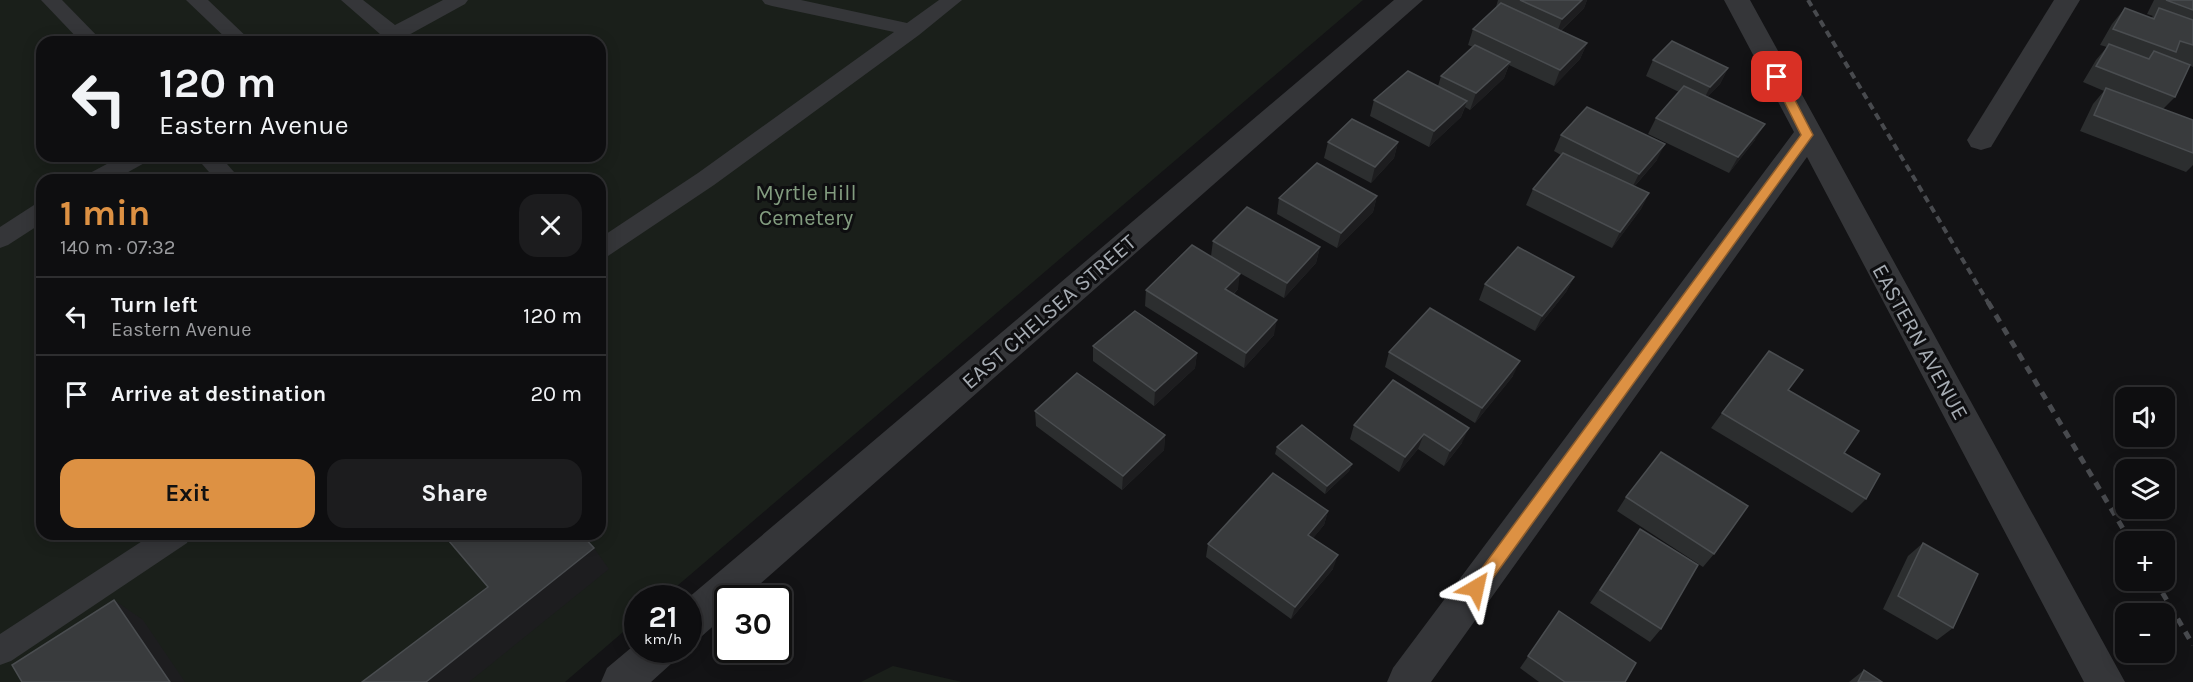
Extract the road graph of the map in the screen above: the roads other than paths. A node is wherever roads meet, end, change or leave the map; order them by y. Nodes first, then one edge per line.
1 (51, 0) edge
2 (196, 0) edge
3 (351, 0) edge
4 (458, 0) edge
5 (772, 0) edge
6 (952, 0) edge
7 (1410, 0) edge
8 (1737, 0) edge
9 (2067, 0) edge
10 (912, 30) junction
11 (87, 36) edge
12 (235, 36) edge
13 (385, 36) edge
14 (391, 36) edge
15 (1808, 135) junction
16 (1981, 140) dead end
17 (129, 162) edge
18 (212, 162) edge
19 (107, 174) edge
20 (224, 174) edge
21 (36, 215) edge
22 (0, 239) edge
23 (606, 246) edge
24 (168, 540) edge
25 (702, 611) edge
26 (0, 651) edge
27 (643, 663) edge
28 (621, 682) edge
29 (1407, 682) edge
30 (2105, 682) edge

1 - 11 lane
2 - 12 lane
3 - 13 lane
4 - 14 lane
5 - 10 lane
6 - 10 lane
7 - 25 street, EAST CHELSEA STREET
8 - 15 street, EASTERN AVENUE
9 - 16 street
10 - 23 lane
15 - 29 street
15 - 30 street, EASTERN AVENUE
17 - 19 lane
18 - 20 lane
21 - 22 lane
24 - 26 lane
27 - 28 street

